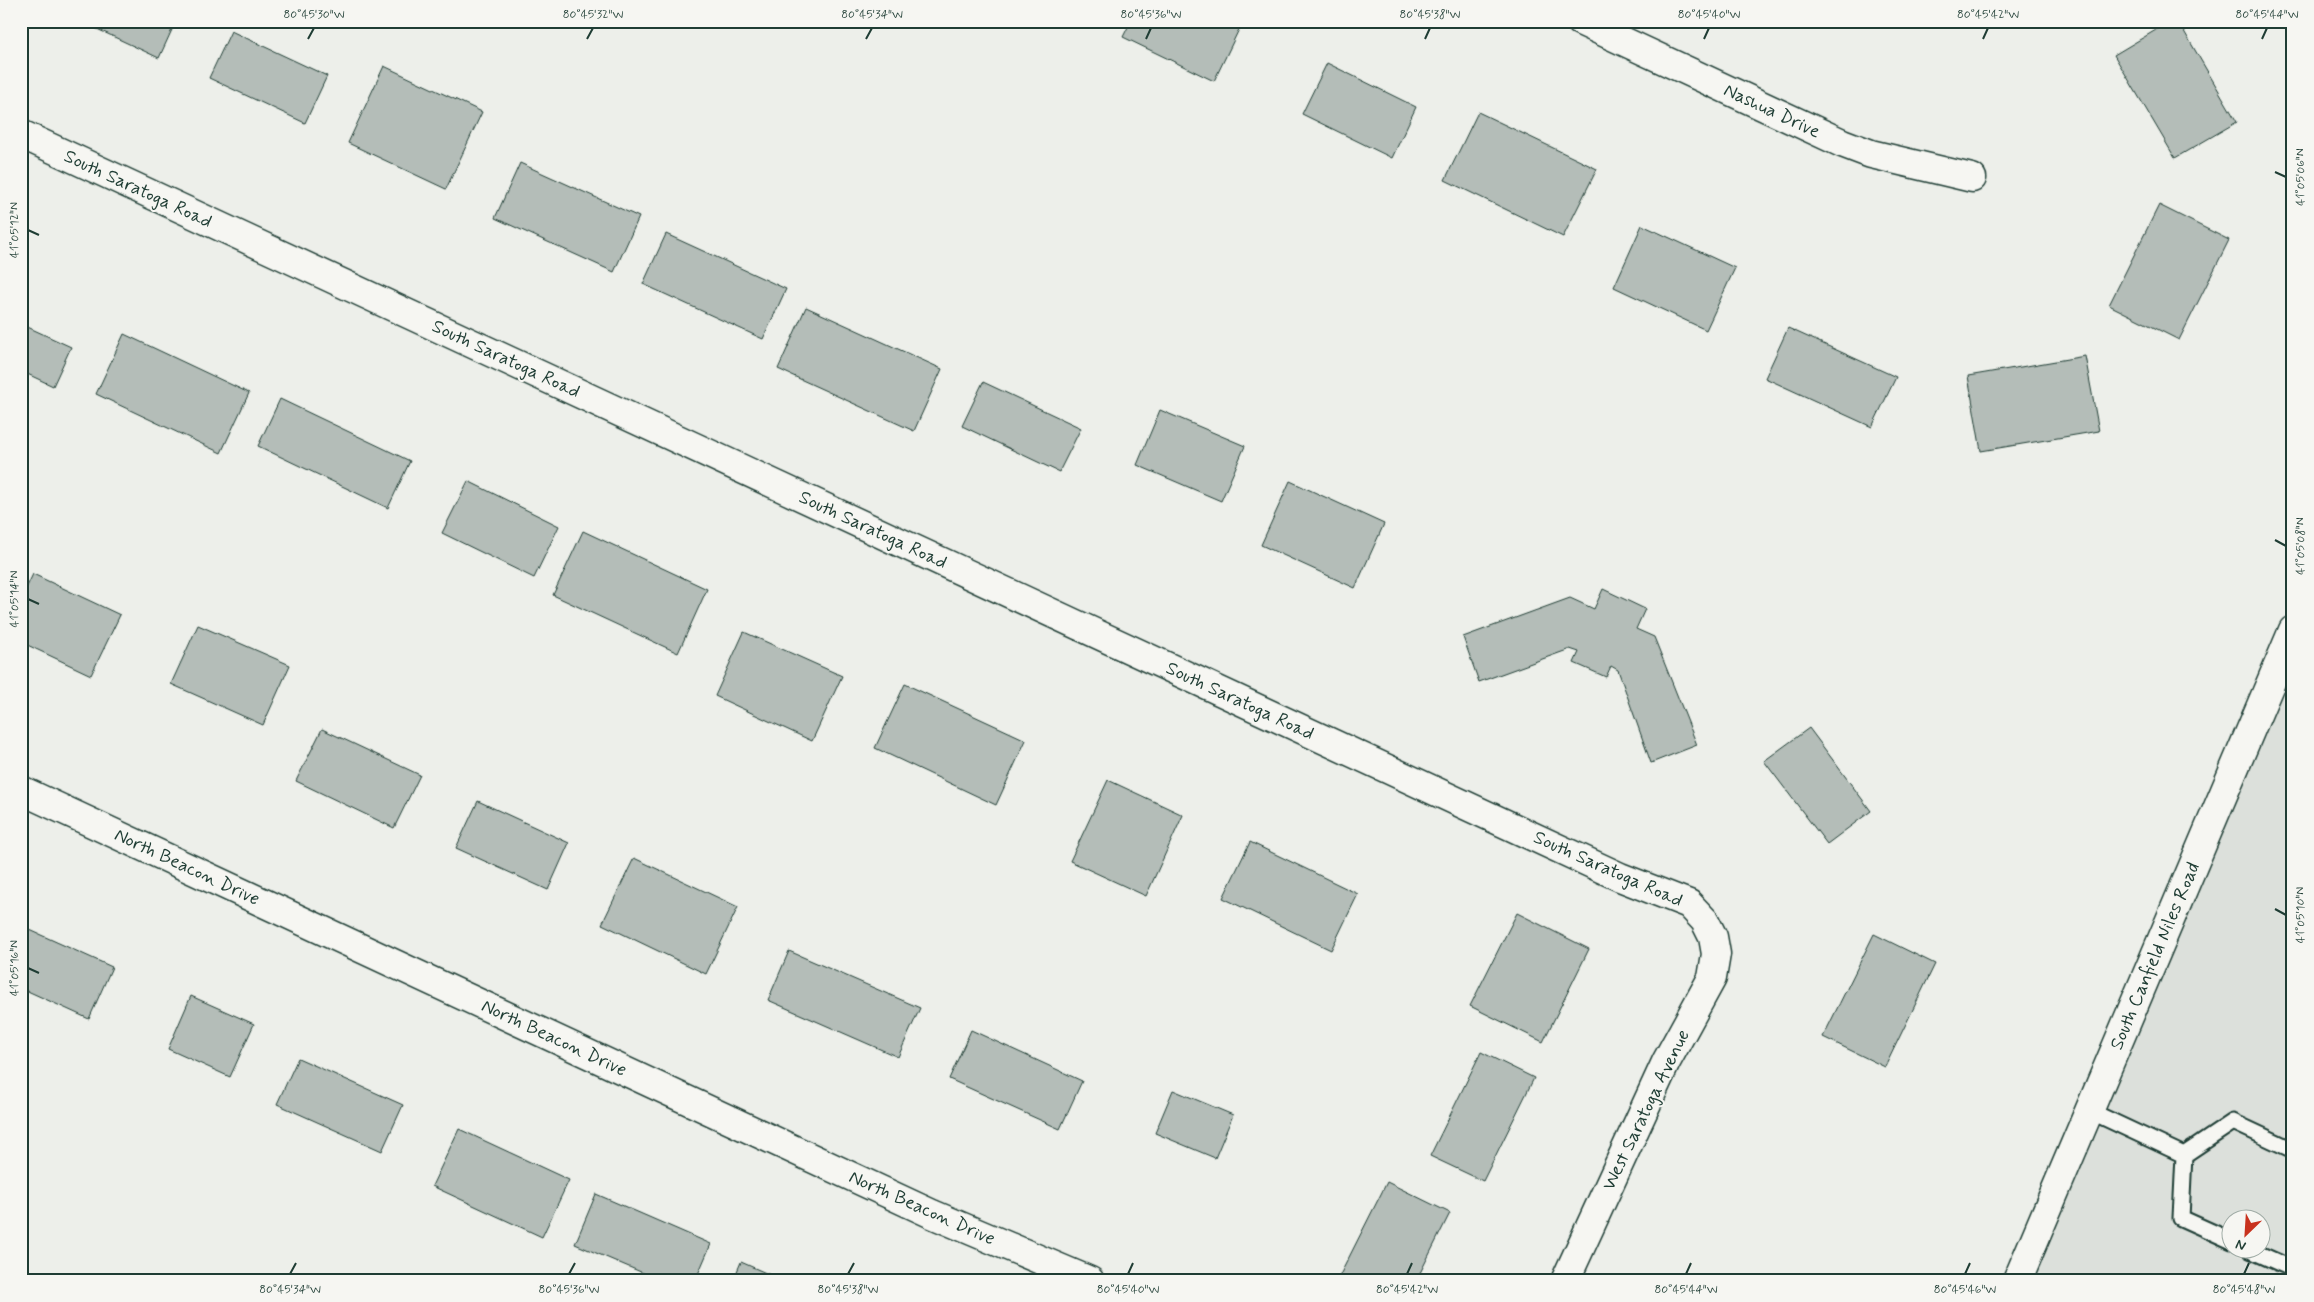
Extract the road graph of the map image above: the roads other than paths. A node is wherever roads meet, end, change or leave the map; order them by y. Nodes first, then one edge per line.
1 (1580, 21) edge
2 (21, 134) edge
3 (1972, 178) dead end
4 (2293, 630) edge
5 (21, 790) edge
6 (1713, 937) joint
7 (2090, 1111) junction
8 (2293, 1150) edge
9 (2184, 1156) junction
10 (2222, 1236) edge
11 (2272, 1260) edge
12 (2293, 1269) edge
13 (1090, 1281) edge
14 (1565, 1281) edge
15 (2017, 1281) edge

1 - 3 street, Nashua Drive
2 - 6 street, South Saratoga Road
4 - 7 street, South Canfield Niles Road
5 - 13 street, North Beacon Drive
6 - 14 street, West Saratoga Avenue
7 - 9 lane
7 - 15 street, South Canfield Niles Road
8 - 9 lane
9 - 10 lane
11 - 12 lane

